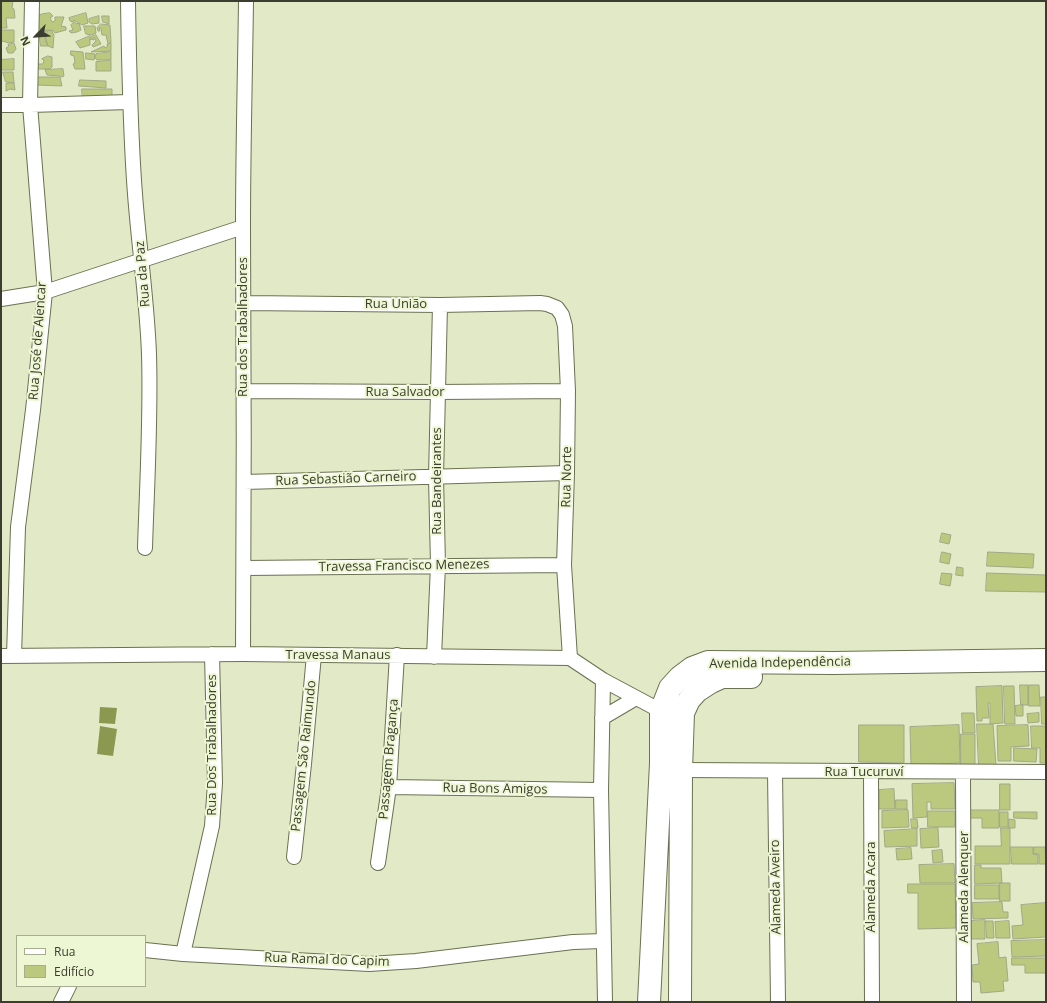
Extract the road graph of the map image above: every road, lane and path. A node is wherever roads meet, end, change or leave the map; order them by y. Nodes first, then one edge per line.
1 (32, 1) edge
2 (128, 1) edge
3 (246, 1) edge
4 (130, 102) junction
5 (1, 105) edge
6 (30, 105) junction
7 (243, 227) junction
8 (142, 260) junction
9 (45, 292) junction
10 (1, 299) edge
11 (244, 303) junction
12 (547, 304) joint
13 (440, 305) junction
14 (243, 391) junction
15 (568, 391) junction
16 (437, 392) junction
17 (567, 473) junction
18 (436, 477) junction
19 (244, 482) junction
20 (145, 548) dead end
21 (438, 565) junction
22 (564, 565) junction
23 (244, 568) junction
24 (212, 654) junction
25 (243, 654) junction
26 (314, 655) junction
27 (397, 655) junction
28 (8, 656) edge
29 (434, 657) junction
30 (570, 658) junction
31 (1046, 660) edge
32 (1046, 674) edge
33 (603, 680) junction
34 (636, 698) junction
35 (661, 711) junction
36 (602, 718) junction
37 (681, 770) junction
38 (775, 772) junction
39 (871, 772) junction
40 (963, 772) junction
41 (1046, 772) edge
42 (389, 787) junction
43 (601, 790) junction
44 (294, 857) dead end
45 (378, 862) dead end
46 (603, 940) junction
47 (146, 950) edge
48 (183, 954) junction
49 (69, 987) edge
50 (61, 1002) edge
51 (605, 1002) edge
52 (649, 1002) edge
53 (680, 1002) edge
54 (778, 1002) edge
55 (872, 1002) edge
56 (964, 1002) edge

1 - 6 street, Rua José de Alencar
2 - 4 street, Rua da Paz
3 - 7 street, Rua dos Trabalhadores
4 - 6 street
4 - 8 street, Rua da Paz
5 - 6 street
6 - 9 street, Rua José de Alencar
7 - 8 street
7 - 11 street, Rua dos Trabalhadores
8 - 9 street
8 - 20 street, Rua da Paz
9 - 10 street
9 - 28 street, Rua José de Alencar
11 - 13 street, Rua União
11 - 14 street, Rua dos Trabalhadores
12 - 13 street, Rua União
12 - 15 street, Rua Norte
13 - 16 street, Rua Bandeirantes
14 - 16 street, Rua Salvador
14 - 19 street, Rua dos Trabalhadores
15 - 16 street, Rua Salvador
15 - 17 street, Rua Norte
16 - 18 street, Rua Bandeirantes
17 - 18 street, Rua Sebastião Carneiro
17 - 22 street, Rua Norte
18 - 19 street, Rua Sebastião Carneiro
18 - 21 street, Rua Bandeirantes
19 - 23 street, Rua dos Trabalhadores
21 - 22 street, Travessa Francisco Menezes
21 - 23 street, Travessa Francisco Menezes
21 - 29 street, Rua Bandeirantes
22 - 30 street, Rua Norte
23 - 25 street, Rua dos Trabalhadores
24 - 25 street, Travessa Manaus
24 - 28 street, Travessa Manaus
24 - 48 street, Rua Dos Trabalhadores
25 - 26 street, Travessa Manaus
26 - 27 street, Travessa Manaus
26 - 44 street, Passagem São Raimundo
27 - 29 street, Travessa Manaus
27 - 42 street, Passagem Bragança
29 - 30 street, Travessa Manaus
30 - 33 street
31 - 35 main road, Avenida Independência
32 - 37 main road, Avenida Independência
33 - 34 street
33 - 36 street
34 - 35 street
34 - 36 street
35 - 52 main road, Avenida Independência
36 - 43 street
37 - 38 street, Rua Tucuruví
37 - 53 main road, Avenida Independência
38 - 39 street, Rua Tucuruví
38 - 54 street, Alameda Aveiro
39 - 40 street, Rua Tucuruví
39 - 55 street, Alameda Acara
40 - 41 street, Rua Tucuruví
40 - 56 street, Alameda Alenquer
42 - 43 street, Rua Bons Amigos
42 - 45 street, Passagem Bragança
43 - 46 street
46 - 48 street, Rua Ramal do Capim
46 - 51 street
47 - 48 street, Rua Ramal do Capim
49 - 50 street

